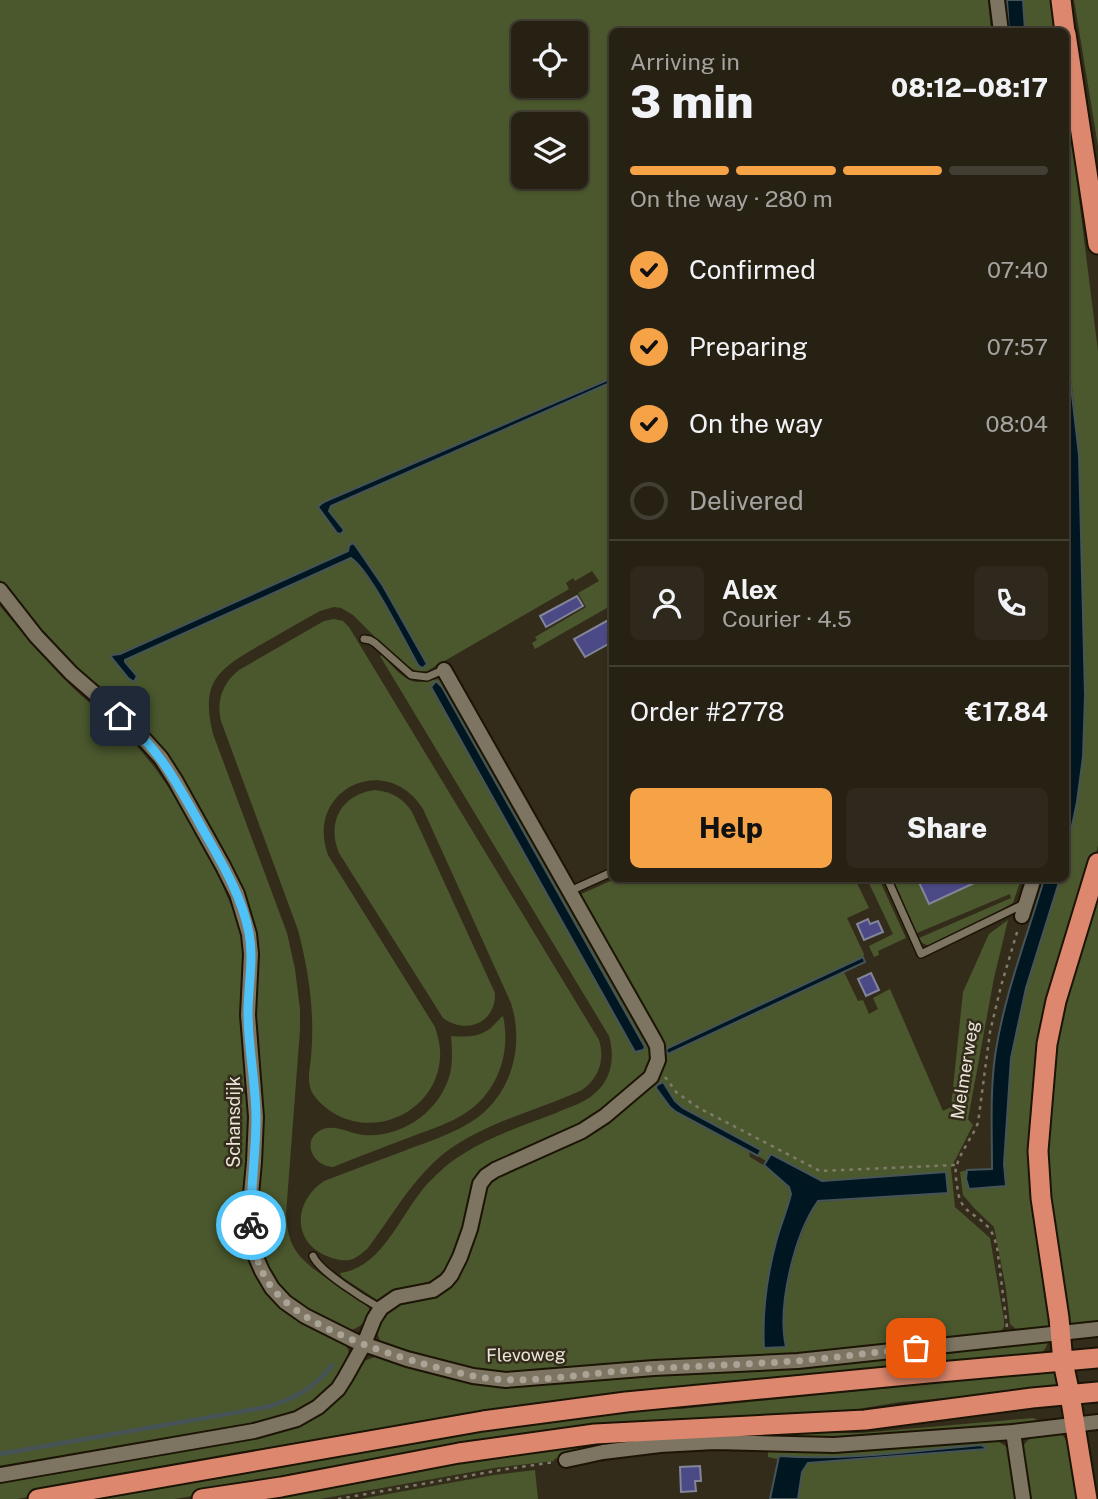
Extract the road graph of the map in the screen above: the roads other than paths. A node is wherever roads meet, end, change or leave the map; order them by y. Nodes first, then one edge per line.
1 (997, 0) edge
2 (1061, 0) edge
3 (1000, 28) edge
4 (1065, 28) edge
5 (1069, 53) edge
6 (1098, 244) edge
7 (0, 590) edge
8 (364, 639) dead end
9 (444, 670) joint
10 (1098, 863) edge
11 (609, 873) edge
12 (889, 882) edge
13 (1033, 882) edge
14 (570, 891) junction
15 (1024, 909) joint
16 (313, 1256) dead end
17 (381, 1308) junction
18 (1098, 1329) edge
19 (1060, 1332) junction
20 (364, 1344) junction
21 (1098, 1359) edge
22 (1063, 1362) junction
23 (1098, 1392) edge
24 (1070, 1395) junction
25 (1098, 1422) edge
26 (1074, 1424) junction
27 (1013, 1432) junction
28 (566, 1460) road end
29 (0, 1475) edge
30 (38, 1499) edge
31 (202, 1499) edge
32 (1023, 1499) edge
33 (1087, 1499) edge

1 - 3 street
2 - 4 highway
5 - 6 highway
7 - 20 street, Schansdijk
8 - 9 lane
9 - 14 street
10 - 19 highway
11 - 14 lane
12 - 15 lane
13 - 15 street
14 - 17 street
16 - 17 lane
17 - 20 street
18 - 19 street, Flevoweg
19 - 20 street, Flevoweg
19 - 22 highway
20 - 29 street
21 - 22 highway
22 - 24 highway
22 - 30 highway
23 - 24 highway
24 - 26 highway
24 - 31 highway
25 - 26 street
26 - 27 street
26 - 33 highway
27 - 28 street
27 - 32 street

